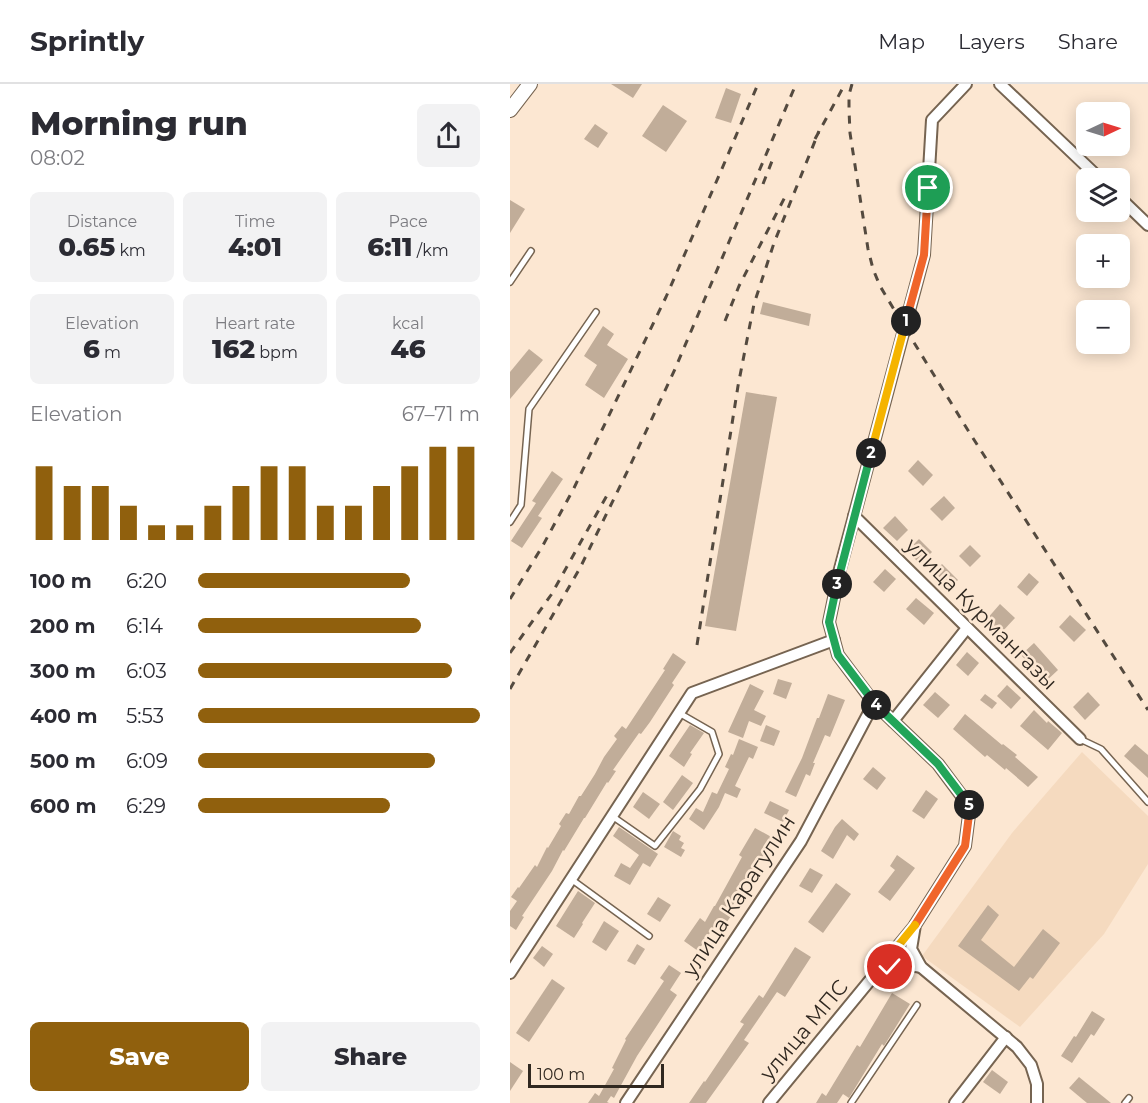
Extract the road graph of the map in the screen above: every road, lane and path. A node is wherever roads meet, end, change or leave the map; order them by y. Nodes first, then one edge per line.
1 (530, 84) edge
2 (966, 84) edge
3 (1000, 84) edge
4 (510, 110) edge
5 (1089, 168) edge
6 (1130, 208) edge
7 (1148, 225) edge
8 (531, 251) dead end
9 (510, 282) edge
10 (596, 312) dead end
11 (854, 516) junction
12 (510, 522) edge
13 (967, 628) junction
14 (834, 640) junction
15 (874, 703) junction
16 (679, 713) junction
17 (893, 721) junction
18 (1080, 739) joint
19 (1148, 802) edge
20 (612, 816) junction
21 (571, 879) junction
22 (915, 925) junction
23 (649, 936) dead end
24 (921, 967) junction
25 (877, 972) junction
26 (510, 973) edge
27 (917, 1005) dead end
28 (1006, 1037) junction
29 (626, 1103) edge
30 (769, 1103) edge
31 (851, 1103) edge
32 (955, 1103) edge
33 (1037, 1103) edge

1 - 4 main road
2 - 11 street
3 - 5 street
6 - 7 street
8 - 9 lane
10 - 12 lane
11 - 13 street, улица Курмангазы
11 - 14 street
13 - 17 street
13 - 18 street, улица Курмангазы
14 - 15 street, улица МПС
14 - 16 street
15 - 17 street, улица МПС
15 - 29 street, улица Карагулин
16 - 20 street
16 - 20 lane
17 - 22 street, улица МПС
18 - 19 lane
20 - 21 street
21 - 23 lane
21 - 26 street
22 - 24 street
22 - 25 street, улица МПС
24 - 25 street
24 - 28 street
25 - 30 street, улица МПС
27 - 31 lane
28 - 32 street
28 - 33 street

